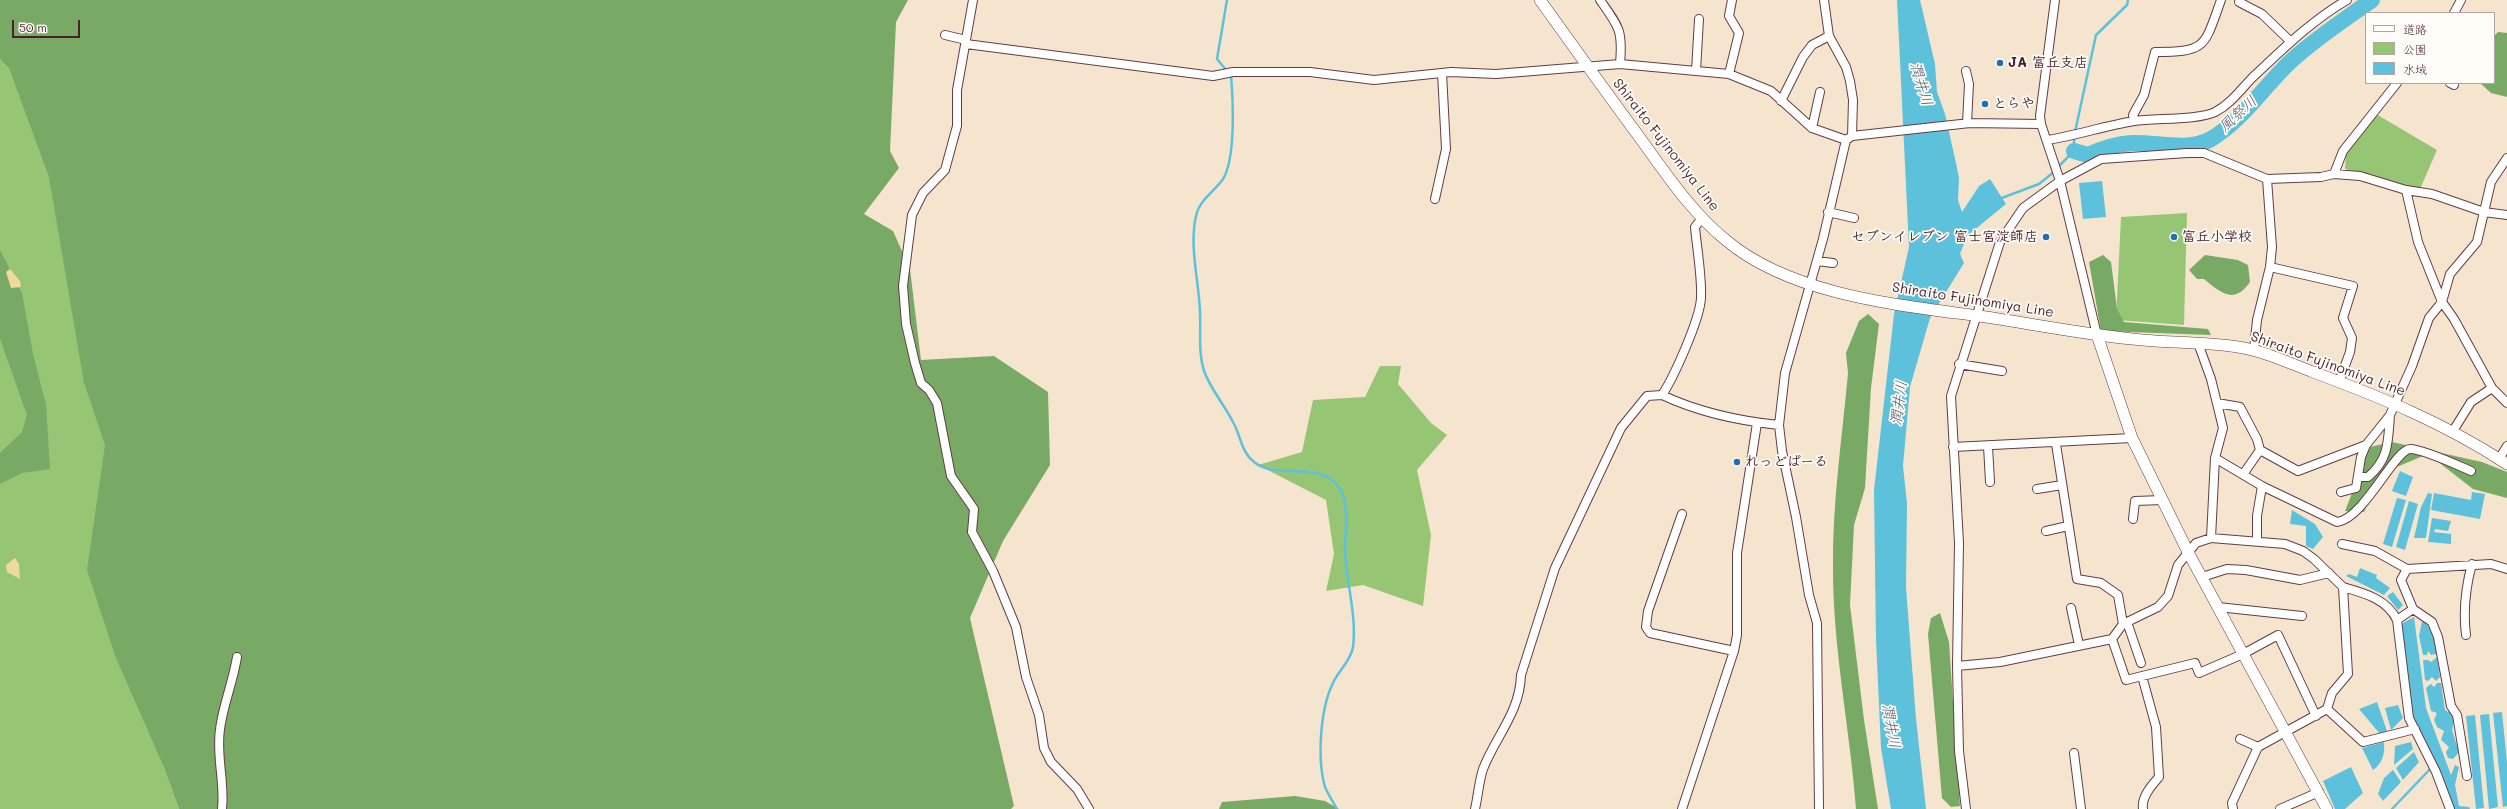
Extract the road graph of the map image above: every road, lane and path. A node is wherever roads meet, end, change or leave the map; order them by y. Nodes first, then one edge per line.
1 (973, 0) edge
2 (1540, 0) edge
3 (1600, 0) edge
4 (1732, 0) edge
5 (1824, 0) edge
6 (2055, 0) edge
7 (2221, 0) edge
8 (2347, 0) edge
9 (2461, 0) edge
10 (2239, 2) dead end
11 (2455, 12) edge
12 (1699, 19) dead end
13 (945, 34) dead end
14 (1829, 36) junction
15 (966, 42) junction
16 (2291, 42) junction
17 (1620, 64) junction
18 (1588, 67) junction
19 (1696, 71) junction
20 (1966, 71) dead end
21 (1442, 73) junction
22 (1729, 74) junction
23 (2396, 84) edge
24 (1820, 92) dead end
25 (1782, 101) junction
26 (2134, 121) junction
27 (1967, 123) junction
28 (2041, 124) junction
29 (1812, 128) junction
30 (1849, 138) junction
31 (2048, 140) junction
32 (2507, 158) edge
33 (2334, 174) junction
34 (2267, 179) junction
35 (2060, 181) junction
36 (2406, 190) junction
37 (1435, 199) dead end
38 (1828, 212) junction
39 (2484, 212) junction
40 (2507, 215) edge
41 (1702, 218) junction
42 (1854, 218) dead end
43 (1824, 237) junction
44 (1814, 238) dead end
45 (1817, 261) junction
46 (1833, 263) dead end
47 (2270, 267) junction
48 (1811, 284) junction
49 (2442, 302) junction
50 (1973, 315) junction
51 (2097, 335) junction
52 (2198, 343) junction
53 (2254, 350) junction
54 (1959, 364) junction
55 (2002, 371) dead end
56 (2339, 382) junction
57 (2492, 388) junction
58 (1662, 395) junction
59 (2394, 402) junction
60 (2216, 403) junction
61 (2507, 403) edge
62 (2390, 415) junction
63 (1757, 423) junction
64 (1779, 425) junction
65 (2453, 431) junction
66 (2132, 438) junction
67 (2056, 444) junction
68 (2366, 445) junction
69 (1988, 446) junction
70 (2507, 446) edge
71 (1953, 447) junction
72 (2260, 450) junction
73 (2215, 458) junction
74 (2503, 461) edge
75 (2471, 470) dead end
76 (2244, 473) junction
77 (2359, 477) junction
78 (1990, 482) dead end
79 (2062, 485) junction
80 (2262, 486) junction
81 (2037, 489) dead end
82 (2341, 492) dead end
83 (2163, 500) junction
84 (1682, 514) dead end
85 (2133, 519) dead end
86 (2068, 526) junction
87 (2046, 531) dead end
88 (2211, 538) junction
89 (2257, 542) junction
90 (2342, 544) dead end
91 (2188, 552) junction
92 (2472, 564) junction
93 (2407, 569) junction
94 (2507, 569) edge
95 (2329, 573) junction
96 (2202, 577) junction
97 (2343, 587) junction
98 (2218, 607) junction
99 (2071, 608) dead end
100 (2413, 609) junction
101 (2302, 616) dead end
102 (2397, 620) junction
103 (2125, 623) junction
104 (2466, 635) dead end
105 (2112, 639) junction
106 (2079, 645) junction
107 (1734, 651) junction
108 (2243, 654) junction
109 (237, 657) dead end
110 (2141, 663) dead end
111 (1957, 666) junction
112 (2142, 676) junction
113 (2327, 709) junction
114 (2316, 716) junction
115 (2415, 729) junction
116 (2286, 732) junction
117 (2240, 739) dead end
118 (2258, 747) junction
119 (2074, 753) dead end
120 (2467, 776) dead end
121 (2319, 792) junction
122 (2283, 808) edge
123 (222, 809) edge
124 (1089, 809) edge
125 (1475, 809) edge
126 (1682, 809) edge
127 (1819, 809) edge
128 (1966, 809) edge
129 (2081, 809) edge
130 (2143, 809) edge
131 (2233, 809) edge
132 (2327, 809) edge
133 (2450, 809) edge

1 - 15 street
2 - 18 main road, Shiraito Fujinomiya Line
3 - 17 street
4 - 22 street
5 - 14 street
6 - 28 street
7 - 26 street
8 - 16 street
9 - 11 street
10 - 16 street
12 - 19 street
13 - 15 street
14 - 25 street
14 - 30 street
15 - 21 street
15 - 124 street
16 - 26 street
17 - 18 street
17 - 19 street
18 - 21 street
18 - 41 main road, Shiraito Fujinomiya Line
19 - 22 street
20 - 27 street
21 - 37 street
22 - 25 street
23 - 33 street
24 - 29 street
25 - 29 street
26 - 31 street
27 - 28 street
27 - 30 street
28 - 31 street
29 - 30 street
30 - 38 street
31 - 35 street
32 - 39 street
33 - 34 street
33 - 36 street
34 - 35 street
34 - 47 street
35 - 50 street
35 - 51 street
36 - 39 street
36 - 49 street
38 - 42 street
38 - 43 street
39 - 40 street
39 - 49 street
41 - 48 main road, Shiraito Fujinomiya Line
41 - 58 street
43 - 44 street
43 - 45 street
45 - 46 street
45 - 48 street
47 - 53 street
47 - 56 street
48 - 50 main road, Shiraito Fujinomiya Line
48 - 64 street
49 - 57 street
49 - 59 street
50 - 51 main road, Shiraito Fujinomiya Line
50 - 54 street
51 - 52 main road, Shiraito Fujinomiya Line
51 - 66 main road
52 - 53 main road, Shiraito Fujinomiya Line
52 - 60 street
53 - 56 main road, Shiraito Fujinomiya Line
54 - 55 street
54 - 71 street
56 - 59 main road, Shiraito Fujinomiya Line
57 - 61 street
57 - 65 street
58 - 63 street
58 - 125 street
59 - 62 street
59 - 65 main road, Shiraito Fujinomiya Line
60 - 72 street
60 - 73 street
62 - 68 street
62 - 77 street
63 - 64 street
63 - 107 street
64 - 127 street
65 - 74 main road, Shiraito Fujinomiya Line
66 - 67 street
66 - 83 main road
67 - 69 street
67 - 79 street
68 - 72 street
68 - 77 street
69 - 71 street
69 - 78 street
70 - 74 street
71 - 111 street
72 - 76 street
73 - 76 street
73 - 88 street
75 - 80 street
76 - 80 street
77 - 82 street
79 - 81 street
79 - 86 street
80 - 89 street
83 - 85 street
83 - 91 main road
84 - 107 street
86 - 87 street
86 - 103 street
88 - 89 street
88 - 91 street
89 - 95 street
90 - 93 street
91 - 96 main road
91 - 103 street
92 - 93 street
92 - 94 street
92 - 104 street
93 - 100 street
95 - 96 street
95 - 97 street
96 - 98 main road
97 - 102 street
97 - 113 street
98 - 101 street
98 - 108 main road
99 - 106 street
100 - 102 street
100 - 120 street
102 - 115 street
103 - 105 street
103 - 110 street
105 - 106 street
105 - 112 street
106 - 111 street
107 - 126 street
108 - 112 street
108 - 114 street
108 - 116 main road
109 - 123 street
111 - 128 street
112 - 130 street
113 - 114 street
113 - 115 street
114 - 116 street
115 - 133 street
116 - 118 street
116 - 121 main road
117 - 118 street
118 - 131 street
119 - 129 street
121 - 122 street
121 - 132 main road

